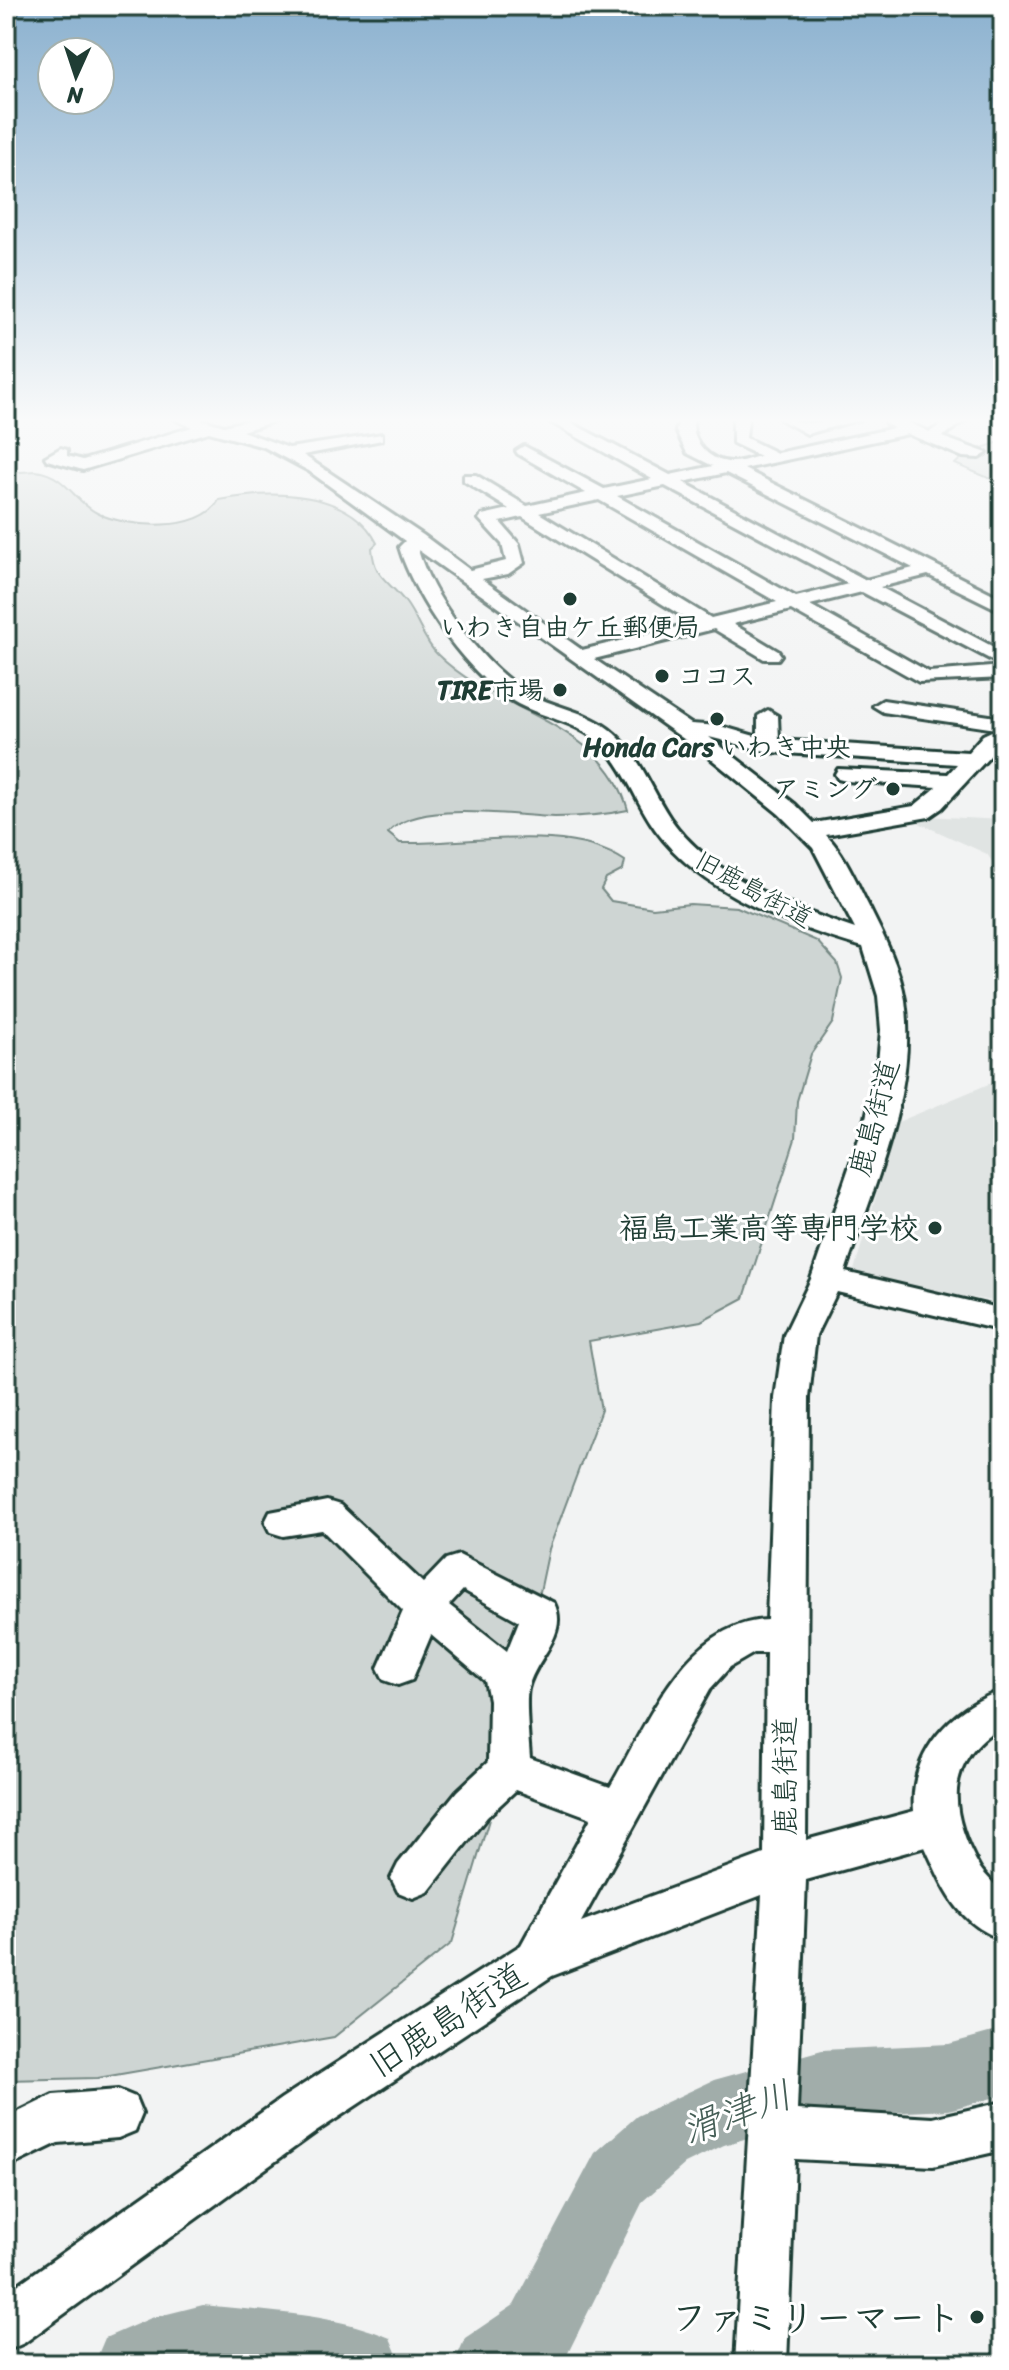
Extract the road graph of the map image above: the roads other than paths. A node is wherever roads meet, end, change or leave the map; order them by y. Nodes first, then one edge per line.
1 (403, 530) edge
2 (498, 530) edge
3 (556, 530) edge
4 (663, 530) edge
5 (760, 530) joint
6 (853, 530) edge
7 (417, 539) junction
8 (693, 546) junction
9 (931, 569) junction
10 (468, 576) junction
11 (990, 580) dead end
12 (864, 586) junction
13 (964, 586) junction
14 (793, 603) junction
15 (1003, 606) edge
16 (712, 623) junction
17 (771, 655) dead end
18 (578, 657) junction
19 (1003, 660) edge
20 (1003, 672) edge
21 (1003, 684) edge
22 (990, 701) edge
23 (883, 706) dead end
24 (768, 716) dead end
25 (1003, 724) edge
26 (687, 731) junction
27 (1003, 734) edge
28 (769, 746) junction
29 (974, 759) junction
30 (846, 774) dead end
31 (953, 781) junction
32 (809, 831) junction
33 (874, 942) junction
34 (827, 1279) junction
35 (1003, 1320) edge
36 (283, 1522) dead end
37 (424, 1607) junction
38 (786, 1636) junction
39 (398, 1668) dead end
40 (507, 1690) junction
41 (1003, 1707) edge
42 (509, 1769) junction
43 (619, 1809) junction
44 (937, 1824) junction
45 (785, 1866) junction
46 (413, 1878) dead end
47 (1003, 1919) edge
48 (537, 1960) junction
49 (774, 2105) junction
50 (118, 2114) dead end
51 (1003, 2126) edge
52 (6, 2144) edge
53 (6, 2325) edge
54 (761, 2364) edge

1 - 7 street, 鹿島街道
2 - 10 street
3 - 16 street
4 - 8 street
5 - 8 street
5 - 12 street
6 - 9 street
7 - 10 street, 鹿島街道
7 - 33 street, 旧鹿島街道
8 - 14 street
9 - 12 street
9 - 13 street
10 - 18 street, 鹿島街道
11 - 13 street
12 - 14 street
12 - 19 street
13 - 15 street
14 - 16 street
14 - 20 street
16 - 17 street
16 - 18 street
18 - 26 street, 鹿島街道
21 - 22 street
23 - 25 street
24 - 28 street
26 - 28 street
26 - 32 street, 鹿島街道
27 - 29 street
28 - 29 street
29 - 31 street
30 - 31 street
31 - 32 street
32 - 33 street, 鹿島街道
33 - 34 street, 鹿島街道
34 - 35 street
34 - 38 street, 鹿島街道
36 - 37 street
37 - 39 street
37 - 40 street
37 - 40 street
38 - 43 street, 旧鹿島街道
38 - 45 street, 鹿島街道
40 - 42 street
41 - 44 street
42 - 43 street
42 - 46 street
43 - 48 street, 旧鹿島街道
44 - 45 street
44 - 47 street
45 - 48 street
45 - 49 street, 鹿島街道
48 - 53 street, 旧鹿島街道
49 - 51 street
49 - 54 street, 鹿島街道
50 - 52 street

